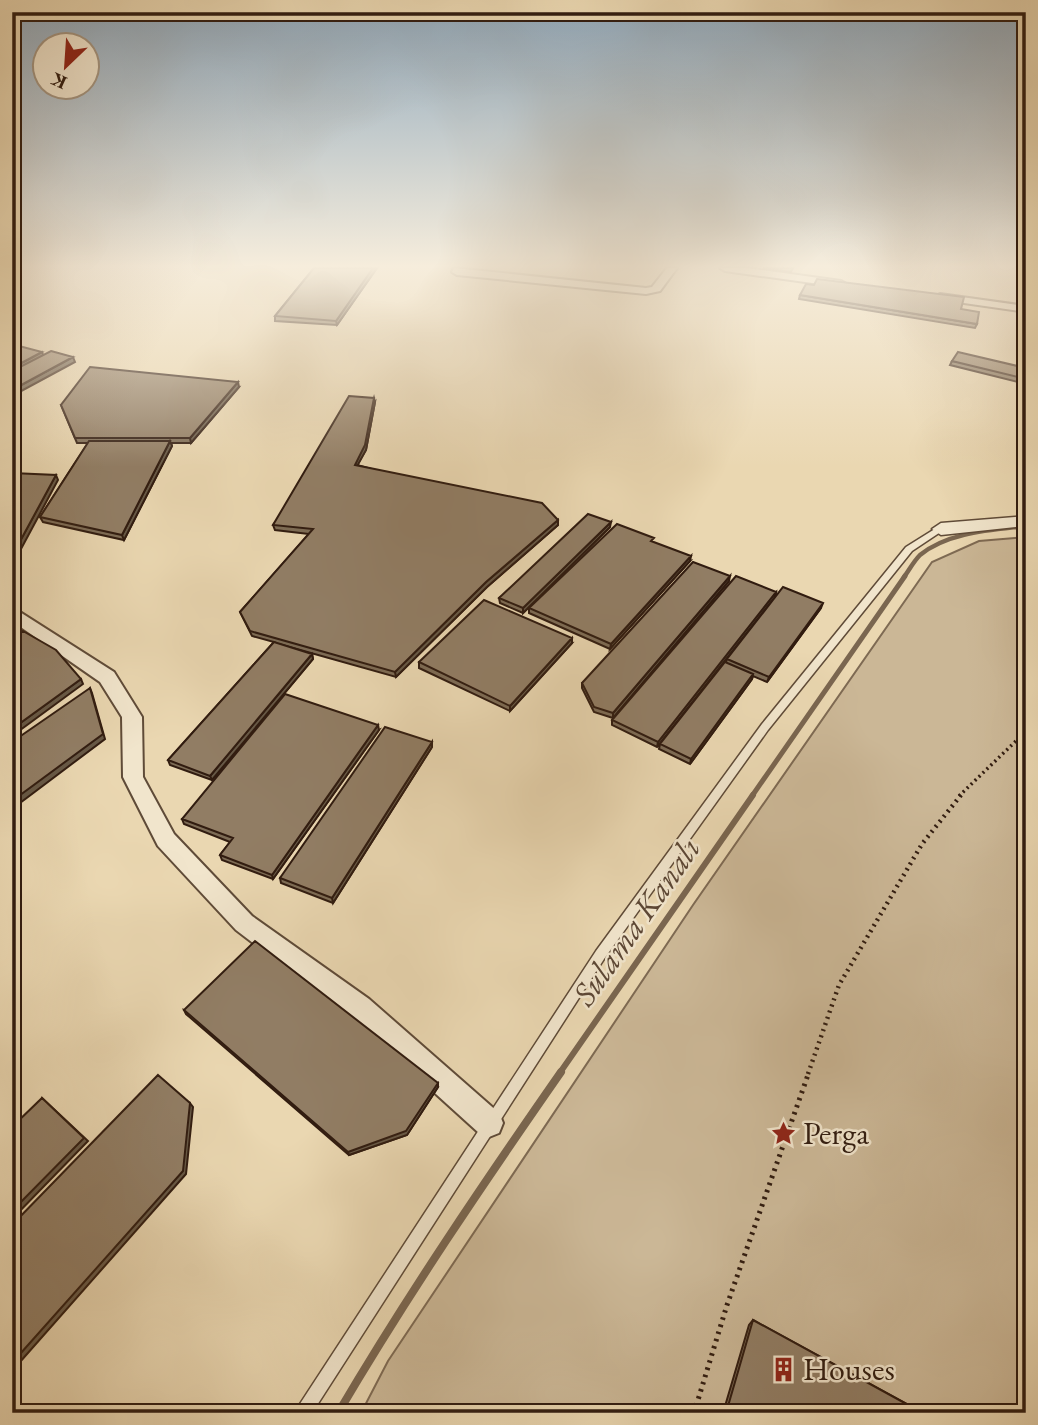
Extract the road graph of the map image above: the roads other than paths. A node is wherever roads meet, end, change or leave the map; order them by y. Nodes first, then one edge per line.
1 (1026, 521) edge
2 (941, 529) joint
3 (12, 613) edge
4 (489, 1123) junction
5 (302, 1413) edge

1 - 2 street
2 - 4 lane
3 - 4 street
4 - 5 lane

